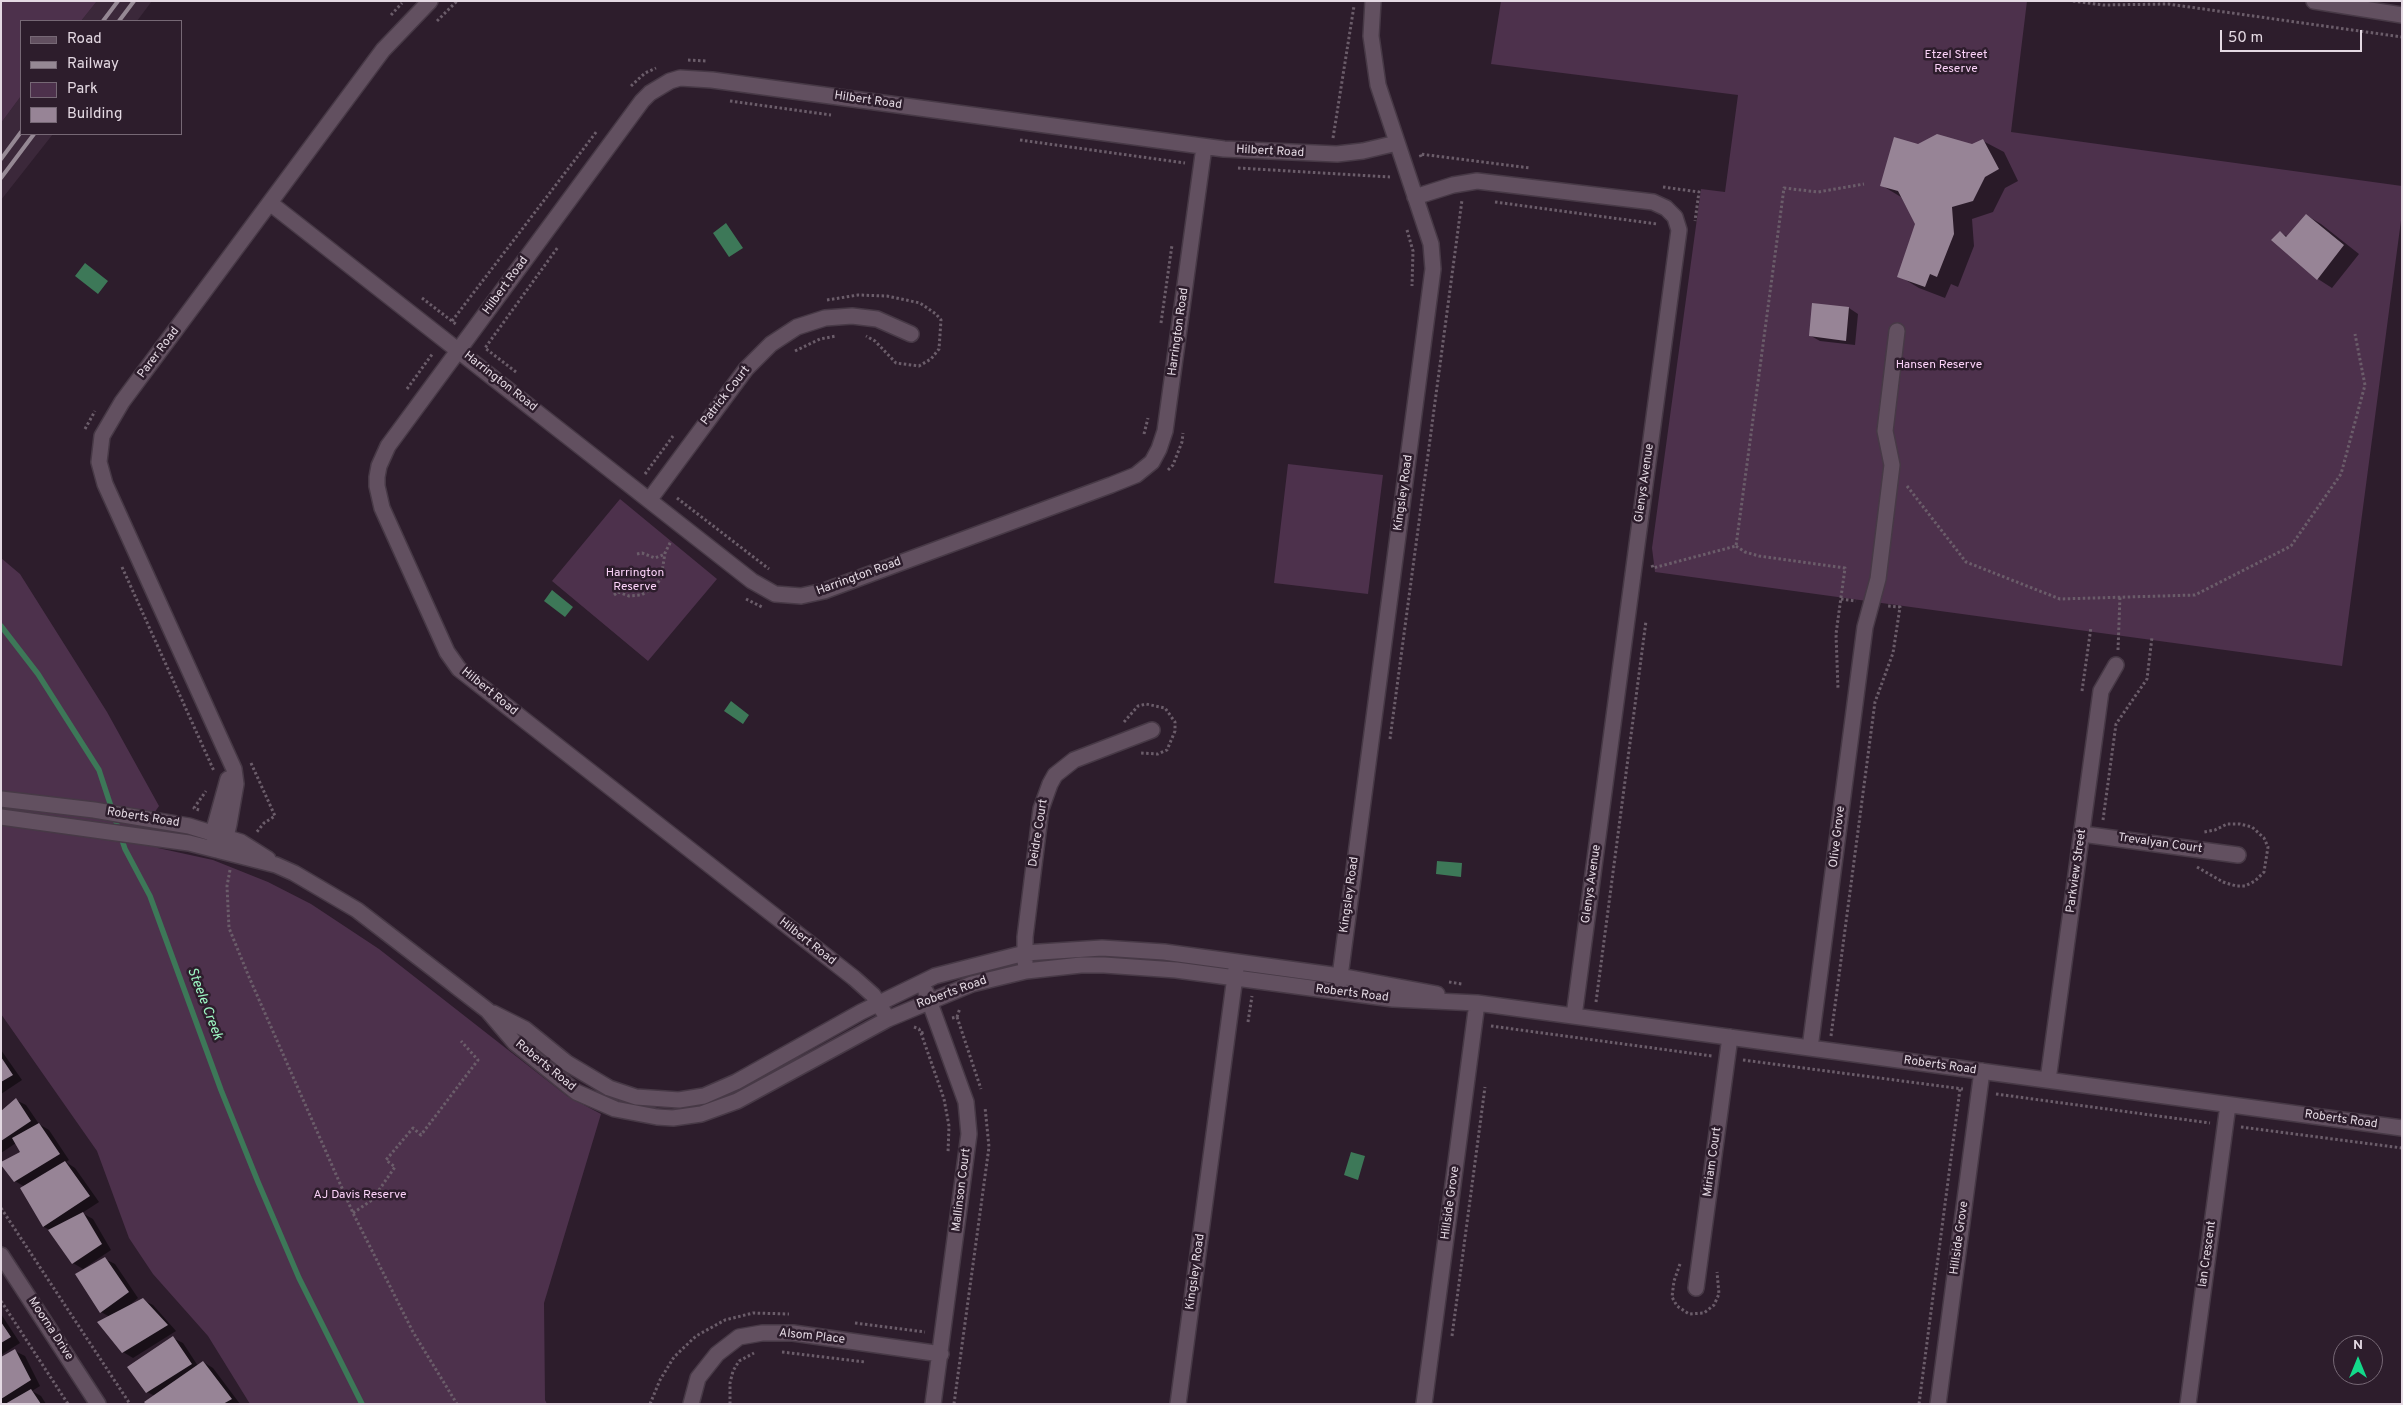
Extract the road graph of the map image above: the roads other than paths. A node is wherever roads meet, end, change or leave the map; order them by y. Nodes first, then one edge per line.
1 (430, 1) edge
2 (1373, 1) edge
3 (2314, 1) edge
4 (2402, 15) edge
5 (1397, 143) junction
6 (1204, 147) junction
7 (1415, 197) junction
8 (270, 203) junction
9 (1897, 330) dead end
10 (911, 334) dead end
11 (458, 350) junction
12 (650, 499) junction
13 (2116, 665) road end
14 (1152, 730) dead end
15 (1, 799) edge
16 (1, 817) edge
17 (218, 830) junction
18 (2082, 834) junction
19 (217, 850) junction
20 (2238, 855) dead end
21 (276, 865) junction
22 (1025, 953) junction
23 (1237, 962) junction
24 (1026, 972) junction
25 (1340, 976) junction
26 (1235, 979) junction
27 (922, 982) junction
28 (1338, 992) junction
29 (929, 1000) junction
30 (878, 1003) junction
31 (1477, 1003) junction
32 (487, 1010) junction
33 (1574, 1016) junction
34 (888, 1019) junction
35 (1730, 1037) junction
36 (1810, 1048) junction
37 (1982, 1071) junction
38 (2048, 1080) junction
39 (2228, 1104) junction
40 (2402, 1128) edge
41 (3, 1262) edge
42 (1696, 1288) dead end
43 (940, 1354) junction
44 (98, 1404) edge
45 (691, 1404) edge
46 (933, 1404) edge
47 (1178, 1404) edge
48 (1424, 1404) edge
49 (1938, 1404) edge
50 (2188, 1404) edge

1 - 8 street, Parer Road
2 - 5 street, Kingsley Road
3 - 4 street
5 - 6 street, Hilbert Road
5 - 7 street, Kingsley Road
6 - 11 street, Hilbert Road
6 - 12 street, Harrington Road
7 - 25 street, Kingsley Road
7 - 33 street, Glenys Avenue
8 - 11 street, Harrington Road
8 - 17 street, Parer Road
9 - 36 street, Olive Grove
10 - 12 street, Patrick Court
11 - 12 street, Harrington Road
11 - 30 street, Hilbert Road
13 - 18 street, Parkview Street
14 - 22 street, Deidre Court
15 - 17 street, Roberts Road
16 - 19 street, Roberts Road
17 - 19 street, Parer Road
17 - 21 street, Roberts Road
18 - 20 street, Trevalyan Court
18 - 38 street, Parkview Street
19 - 21 street, Roberts Road
21 - 32 street, Roberts Road
22 - 23 street, Roberts Road
22 - 24 street, Deidre Court
22 - 27 street, Roberts Road
23 - 25 street, Roberts Road
23 - 26 street, Kingsley Road
24 - 26 street, Roberts Road
24 - 29 street, Roberts Road
25 - 28 street, Kingsley Road
25 - 31 street, Roberts Road
26 - 28 street, Roberts Road
26 - 47 street, Kingsley Road
27 - 29 street, Mallinson Court
27 - 30 street, Roberts Road
28 - 31 street, Roberts Road
29 - 34 street, Roberts Road
29 - 43 street, Mallinson Court
30 - 32 street, Roberts Road
30 - 34 street, Hilbert Road
31 - 33 street, Roberts Road
31 - 48 street, Hillside Grove
32 - 34 street, Roberts Road
33 - 35 street, Roberts Road
35 - 36 street, Roberts Road
35 - 42 street, Miriam Court
36 - 37 street, Roberts Road
37 - 38 street, Roberts Road
37 - 49 street, Hillside Grove
38 - 39 street, Roberts Road
39 - 40 street, Roberts Road
39 - 50 street, Ian Crescent
41 - 44 street, Moorna Drive
43 - 45 street, Alsom Place
43 - 46 street, Mallinson Court

